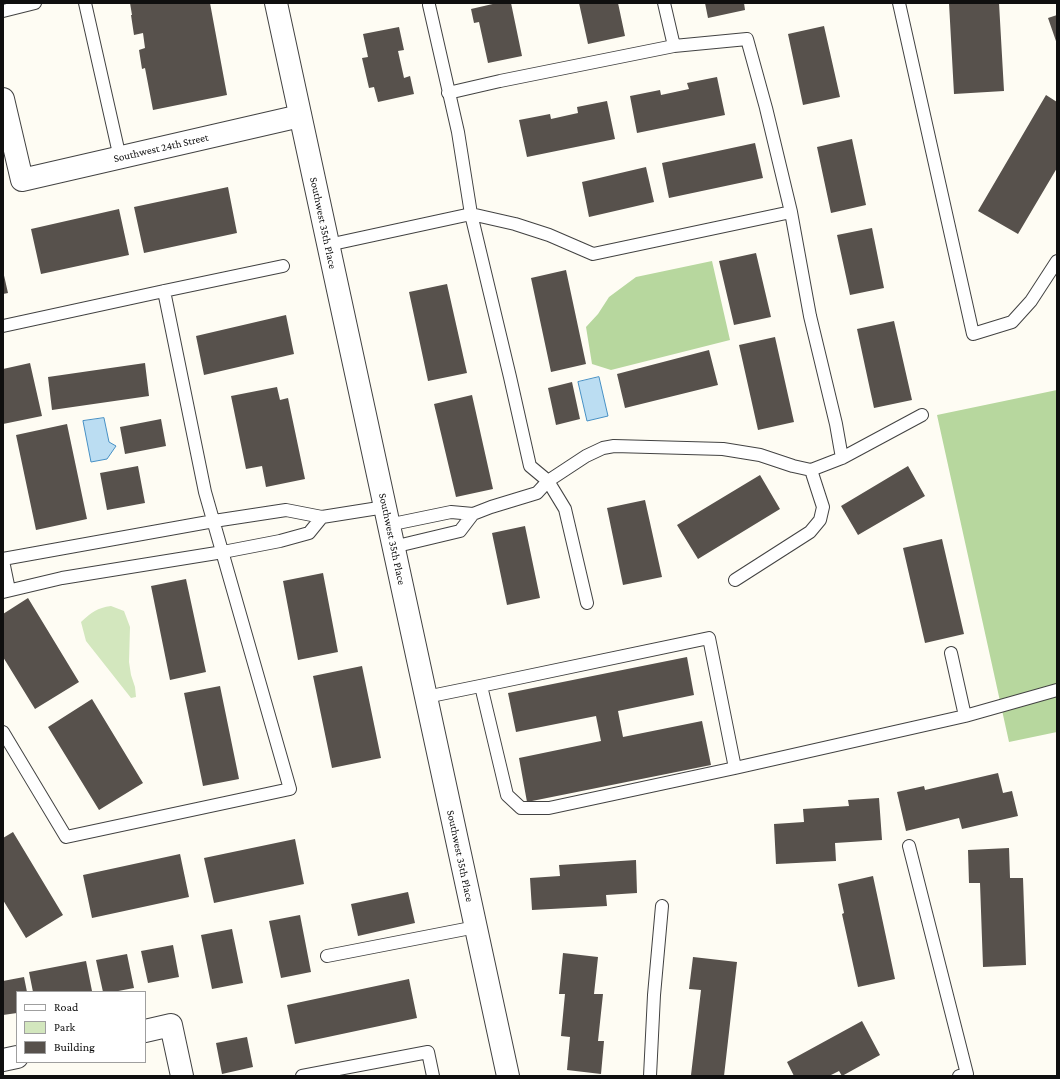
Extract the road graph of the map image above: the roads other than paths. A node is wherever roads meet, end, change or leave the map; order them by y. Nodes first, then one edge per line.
1 (35, 3) edge
2 (85, 3) edge
3 (276, 3) edge
4 (664, 3) edge
5 (899, 3) edge
6 (429, 5) dead end
7 (3, 11) edge
8 (674, 46) junction
9 (448, 93) junction
10 (3, 99) edge
11 (300, 116) junction
12 (120, 158) junction
13 (791, 212) junction
14 (471, 214) junction
15 (328, 245) junction
16 (1057, 261) edge
17 (283, 266) dead end
18 (164, 291) junction
19 (3, 326) edge
20 (922, 415) dead end
21 (842, 458) junction
22 (811, 470) junction
23 (548, 481) junction
24 (473, 514) junction
25 (387, 516) junction
26 (322, 517) junction
27 (214, 521) junction
28 (393, 547) junction
29 (223, 552) junction
30 (3, 560) edge
31 (735, 580) dead end
32 (6, 591) edge
33 (587, 603) dead end
34 (951, 654) dead end
35 (481, 686) junction
36 (1057, 690) edge
37 (426, 697) junction
38 (965, 716) junction
39 (3, 732) edge
40 (735, 768) junction
41 (909, 846) dead end
42 (662, 906) dead end
43 (476, 927) junction
44 (327, 956) dead end
45 (146, 1031) edge
46 (16, 1057) edge
47 (3, 1060) edge
48 (182, 1076) edge
49 (302, 1076) edge
50 (434, 1076) edge
51 (508, 1076) edge
52 (650, 1076) edge
53 (959, 1076) edge

1 - 7 lane
2 - 12 lane
3 - 11 street, Southwest 35th Place
4 - 8 lane
5 - 16 lane
6 - 9 lane
8 - 9 lane
8 - 13 lane
9 - 14 lane
10 - 12 street, Southwest 24th Street
11 - 12 street, Southwest 24th Street
11 - 15 street, Southwest 35th Place
13 - 14 lane
13 - 21 lane
14 - 15 lane
14 - 23 lane
15 - 25 street, Southwest 35th Place
17 - 18 lane
18 - 19 lane
18 - 27 lane
20 - 21 lane
21 - 22 lane
22 - 23 lane
22 - 31 lane
23 - 24 lane
23 - 33 lane
24 - 25 lane
24 - 28 lane
25 - 26 lane
25 - 28 street, Southwest 35th Place
26 - 27 lane
26 - 29 lane
27 - 29 lane
27 - 30 lane
28 - 37 street, Southwest 35th Place
29 - 32 lane
29 - 39 lane
30 - 32 lane
34 - 38 lane
35 - 37 lane
35 - 40 lane
35 - 40 lane
36 - 38 lane
37 - 43 street, Southwest 35th Place
38 - 40 lane
41 - 53 lane
42 - 52 lane
43 - 44 lane
43 - 51 street, Southwest 35th Place
45 - 48 street
46 - 47 street
49 - 50 lane

